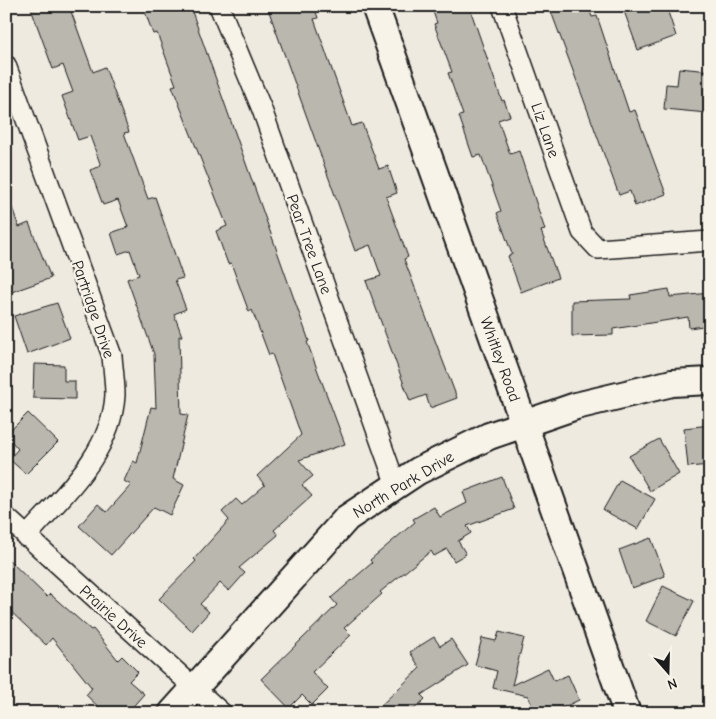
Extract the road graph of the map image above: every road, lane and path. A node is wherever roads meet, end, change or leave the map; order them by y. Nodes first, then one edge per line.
1 (219, 6) edge
2 (375, 6) edge
3 (502, 6) edge
4 (6, 65) edge
5 (710, 241) edge
6 (710, 381) edge
7 (524, 424) junction
8 (396, 485) junction
9 (6, 518) edge
10 (26, 537) junction
11 (194, 688) junction
12 (172, 713) edge
13 (222, 713) edge
14 (627, 713) edge

1 - 8 street, Pear Tree Lane
2 - 7 street, Whitley Road
3 - 5 street, Liz Lane
4 - 10 street, Partridge Drive
6 - 7 street, North Park Drive
7 - 8 street, North Park Drive
7 - 14 street, Whitley Road
8 - 11 street, North Park Drive
9 - 10 street, Prairie Drive
10 - 11 street, Prairie Drive
11 - 12 street, North Park Drive
11 - 13 street, Prairie Drive

